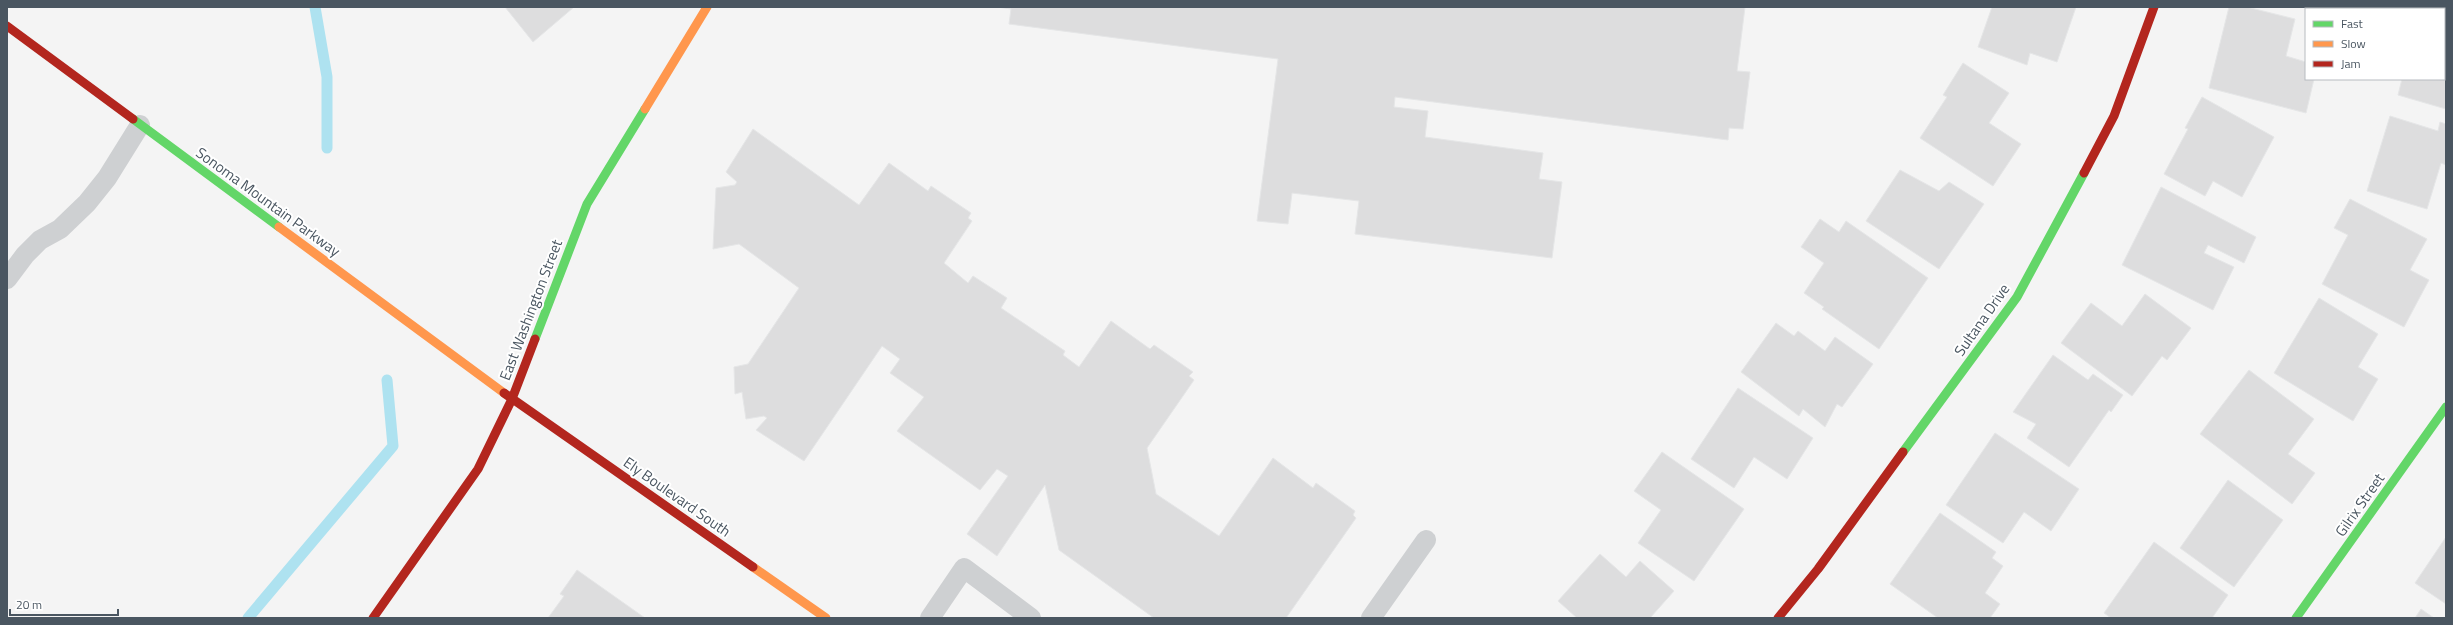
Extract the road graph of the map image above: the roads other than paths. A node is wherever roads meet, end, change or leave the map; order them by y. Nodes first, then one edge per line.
1 (707, 7) edge
2 (2154, 7) edge
3 (7, 26) edge
4 (140, 125) junction
5 (7, 279) edge
6 (512, 399) junction
7 (2446, 407) edge
8 (1426, 540) dead end
9 (818, 616) edge
10 (373, 618) edge
11 (930, 618) edge
12 (1031, 618) edge
13 (1371, 618) edge
14 (1778, 618) edge
15 (2296, 618) edge

1 - 6 main road, East Washington Street
2 - 14 main road, Sultana Drive
3 - 4 main road, Sonoma Mountain Parkway
4 - 5 lane
4 - 6 main road, Sonoma Mountain Parkway
6 - 9 main road, Ely Boulevard South
6 - 10 main road, East Washington Street
7 - 15 main road, Gilrix Street
8 - 13 lane
11 - 12 lane

